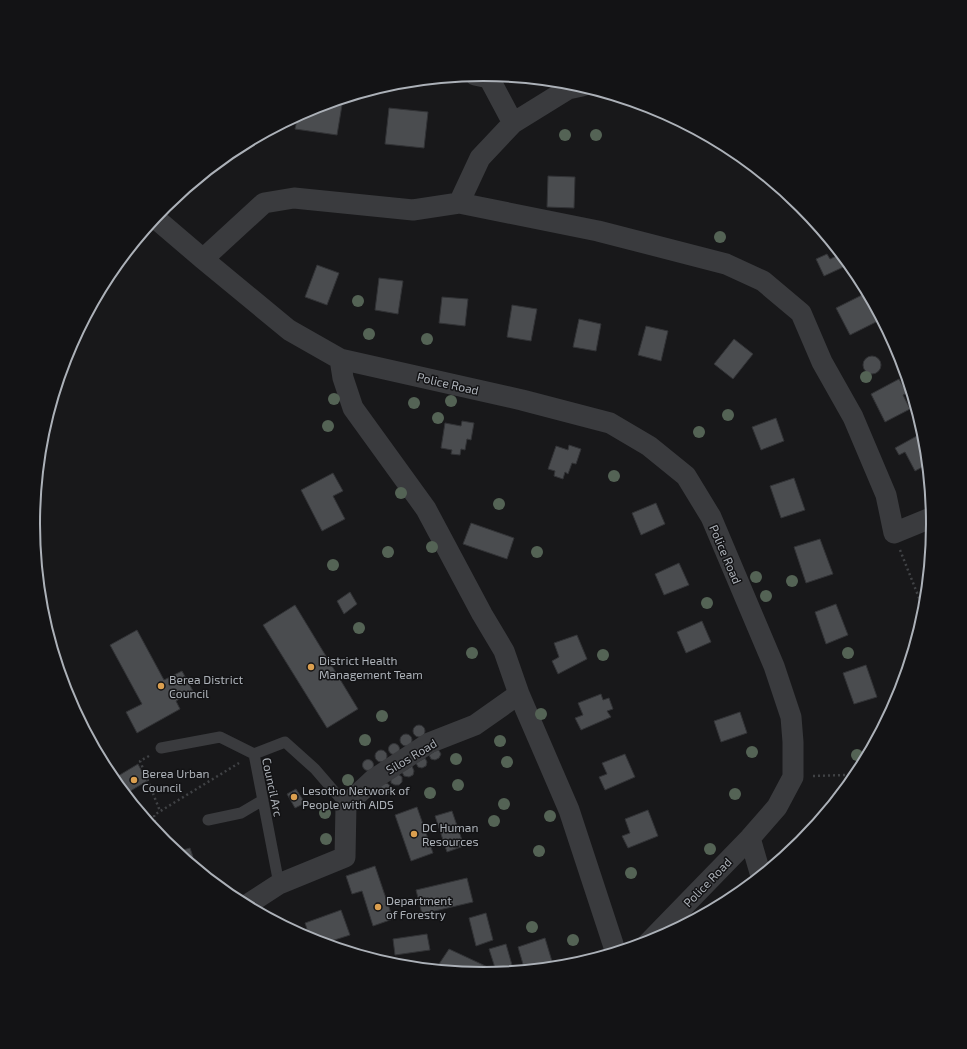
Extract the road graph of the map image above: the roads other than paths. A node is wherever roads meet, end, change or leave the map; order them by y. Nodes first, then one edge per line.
1 (491, 81) edge
2 (567, 90) edge
3 (513, 123) junction
4 (459, 203) junction
5 (160, 222) edge
6 (203, 259) junction
7 (340, 359) junction
8 (927, 520) edge
9 (519, 694) junction
10 (161, 748) road end
11 (254, 754) junction
12 (263, 800) junction
13 (346, 805) junction
14 (208, 820) dead end
15 (750, 838) junction
16 (760, 870) edge
17 (279, 884) junction
18 (252, 902) edge
19 (658, 932) edge
20 (614, 948) edge

1 - 3 street
2 - 3 street
3 - 4 street
4 - 6 street
4 - 8 street
5 - 6 street, Police Road
6 - 7 street, Police Road
7 - 9 street
7 - 15 street, Police Road
9 - 13 street, Silos Road
9 - 20 street
10 - 11 lane
11 - 12 lane, Council Arc
11 - 13 lane
12 - 14 lane
12 - 17 lane, Council Arc
13 - 17 street
15 - 16 street
15 - 19 street, Police Road
17 - 18 street

